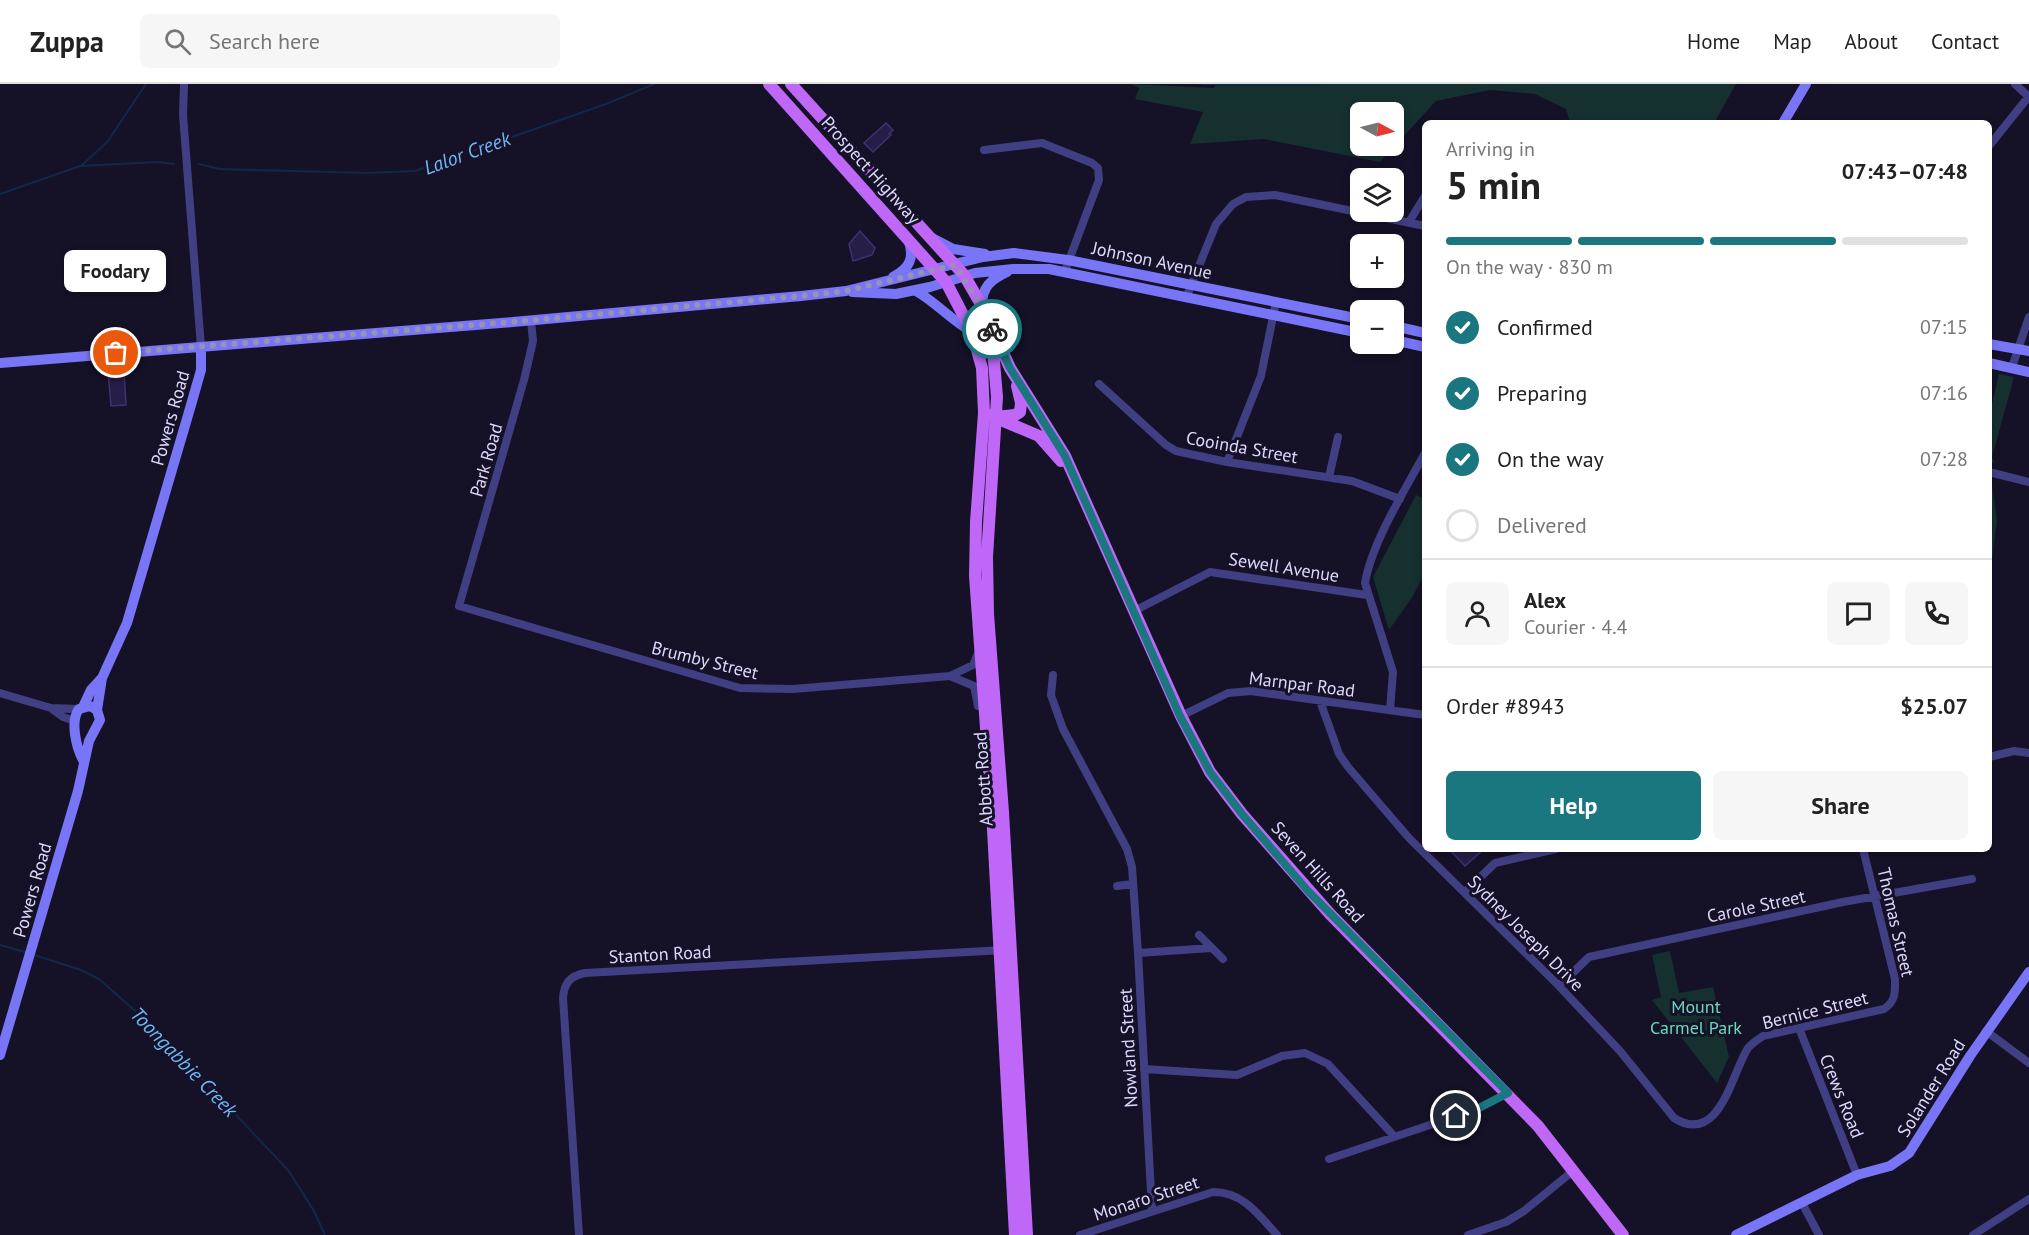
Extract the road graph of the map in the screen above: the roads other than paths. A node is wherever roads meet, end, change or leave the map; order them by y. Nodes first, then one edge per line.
1 (184, 84) edge
2 (770, 84) edge
3 (790, 84) edge
4 (1806, 84) edge
5 (2015, 84) edge
6 (2029, 97) edge
7 (1785, 120) edge
8 (1992, 142) edge
9 (984, 150) dead end
10 (1422, 201) edge
11 (1409, 222) junction
12 (1422, 225) edge
13 (907, 236) junction
14 (928, 236) junction
15 (1000, 254) junction
16 (1068, 260) junction
17 (955, 265) junction
18 (936, 269) junction
19 (1013, 269) junction
20 (1065, 271) junction
21 (964, 275) junction
22 (885, 282) junction
23 (946, 282) junction
24 (1191, 285) junction
25 (846, 291) junction
26 (916, 291) junction
27 (1186, 298) junction
28 (1276, 302) junction
29 (981, 306) junction
30 (1273, 316) junction
31 (2029, 317) edge
32 (1350, 318) edge
33 (531, 321) junction
34 (988, 321) junction
35 (1404, 328) edge
36 (1350, 331) edge
37 (972, 332) junction
38 (1422, 332) edge
39 (1404, 342) edge
40 (1992, 344) edge
41 (1422, 346) edge
42 (201, 347) junction
43 (2017, 348) junction
44 (2029, 351) edge
45 (0, 363) edge
46 (1992, 364) edge
47 (2012, 367) junction
48 (1010, 368) junction
49 (2029, 372) edge
50 (1099, 384) dead end
51 (990, 415) junction
52 (1338, 437) dead end
53 (1422, 459) edge
54 (1227, 462) junction
55 (1992, 473) edge
56 (1072, 476) junction
57 (1329, 477) junction
58 (2029, 482) edge
59 (1400, 499) junction
60 (1367, 595) junction
61 (459, 606) joint
62 (1134, 611) junction
63 (980, 645) junction
64 (1053, 675) dead end
65 (950, 676) junction
66 (102, 678) junction
67 (0, 693) edge
68 (1320, 701) junction
69 (51, 708) junction
70 (81, 708) junction
71 (97, 710) junction
72 (1390, 710) junction
73 (1422, 715) edge
74 (1180, 716) junction
75 (76, 723) junction
76 (94, 729) junction
77 (987, 741) junction
78 (2029, 753) edge
79 (1992, 756) edge
80 (83, 760) junction
81 (1422, 851) edge
82 (1424, 852) edge
83 (1542, 852) edge
84 (1864, 852) edge
85 (1972, 879) dead end
86 (1133, 884) junction
87 (1117, 886) dead end
88 (1465, 892) junction
89 (1876, 897) junction
90 (1199, 935) dead end
91 (1211, 948) junction
92 (1006, 950) junction
93 (1138, 953) junction
94 (1223, 959) dead end
95 (2029, 972) edge
96 (1558, 986) junction
97 (1893, 1001) joint
98 (1799, 1028) junction
99 (3, 1029) edge
100 (1986, 1032) junction
101 (0, 1054) edge
102 (2029, 1063) edge
103 (1144, 1069) junction
104 (1508, 1093) junction
105 (1680, 1122) joint
106 (1394, 1136) junction
107 (1329, 1159) dead end
108 (1573, 1171) junction
109 (1857, 1175) junction
110 (2029, 1199) edge
111 (1802, 1203) junction
112 (1152, 1211) junction
113 (1490, 1231) edge
114 (579, 1235) edge
115 (1015, 1235) edge
116 (1027, 1235) edge
117 (1080, 1235) edge
118 (1277, 1235) edge
119 (1468, 1235) edge
120 (1623, 1235) edge
121 (1736, 1235) edge
122 (1819, 1235) edge
123 (1973, 1235) edge

1 - 42 street, Powers Road
2 - 13 main road, Prospect Highway
3 - 14 main road, Prospect Highway
4 - 7 main road
5 - 6 street
6 - 8 street
9 - 16 street
10 - 11 street
11 - 12 street
11 - 24 street
13 - 18 main road, Prospect Highway
13 - 22 main road
14 - 15 main road
14 - 17 main road, Prospect Highway
15 - 16 main road, Johnson Avenue
15 - 17 main road, Johnson Avenue
16 - 20 street
16 - 24 main road, Johnson Avenue
17 - 18 main road, Johnson Avenue
17 - 21 main road, Seven Hills Road
18 - 22 main road, Johnson Avenue
18 - 23 main road, Prospect Highway
19 - 20 main road, Johnson Avenue
19 - 21 main road, Johnson Avenue
19 - 29 main road
20 - 27 main road, Johnson Avenue
21 - 23 main road, Johnson Avenue
21 - 29 main road, Seven Hills Road
22 - 25 main road, Johnson Avenue
23 - 26 main road, Johnson Avenue
23 - 37 main road
24 - 27 street
24 - 28 main road, Johnson Avenue
25 - 26 main road, Johnson Avenue
25 - 33 main road
26 - 37 main road
27 - 30 main road, Johnson Avenue
28 - 30 street
28 - 32 main road, Johnson Avenue
29 - 34 main road, Seven Hills Road
30 - 36 main road, Johnson Avenue
30 - 54 street
31 - 43 street
33 - 42 main road
33 - 61 street, Park Road
34 - 48 main road, Seven Hills Road
34 - 51 main road, Abbott Road
35 - 38 main road
37 - 51 main road, Abbott Road
39 - 41 main road
40 - 43 main road
42 - 45 main road
42 - 66 main road, Powers Road
43 - 44 main road
43 - 47 street
46 - 47 main road
47 - 49 main road
48 - 51 main road
48 - 56 main road, Seven Hills Road
50 - 54 street, Cooinda Street
51 - 56 main road, Seven Hills Road
51 - 63 main road, Abbott Road
51 - 92 main road, Abbott Road
52 - 57 street
53 - 59 street
54 - 57 street, Cooinda Street
55 - 58 street
56 - 62 main road, Seven Hills Road
57 - 59 street, Cooinda Street
59 - 60 street
60 - 62 street, Sewell Avenue
60 - 72 street
61 - 65 street, Brumby Street
62 - 74 main road, Seven Hills Road
63 - 65 street, Brumby Street
63 - 77 main road, Abbott Road
64 - 86 street, Nowland Street
65 - 77 street
66 - 70 main road, Powers Road
66 - 71 main road, Powers Road
67 - 69 street
68 - 72 street, Marnpar Road
68 - 74 street, Marnpar Road
68 - 81 street, Sydney Joseph Drive
69 - 70 street
69 - 75 street
70 - 71 main road
70 - 75 main road
71 - 76 main road
72 - 73 street, Marnpar Road
74 - 104 main road, Seven Hills Road
75 - 76 main road
75 - 80 main road, Powers Road
76 - 80 main road, Powers Road
77 - 92 main road, Abbott Road
78 - 79 street
80 - 99 main road, Powers Road
82 - 88 street, Sydney Joseph Drive
83 - 88 street
84 - 89 street, Thomas Street
85 - 89 street, Carole Street
86 - 87 street
86 - 93 street, Nowland Street
88 - 96 street, Sydney Joseph Drive
89 - 96 street, Carole Street
89 - 97 street, Thomas Street
90 - 91 street
91 - 93 street
91 - 94 street
92 - 114 street, Stanton Road
92 - 115 main road, Abbott Road
92 - 116 main road, Abbott Road
93 - 103 street, Nowland Street
95 - 100 main road, Solander Road
96 - 105 street, Sydney Joseph Drive
97 - 98 street, Bernice Street
98 - 105 street, Bernice Street
98 - 109 street, Crews Road
99 - 101 main road, Powers Road
100 - 102 street
100 - 109 main road, Solander Road
103 - 106 street
103 - 112 street, Nowland Street
104 - 106 street
104 - 108 main road, Seven Hills Road
106 - 107 street
108 - 113 street
108 - 120 main road, Seven Hills Road
109 - 111 main road, Solander Road
110 - 123 street
111 - 121 main road, Solander Road
111 - 122 street
112 - 117 street, Monaro Street
112 - 118 street, Monaro Street
113 - 119 street

